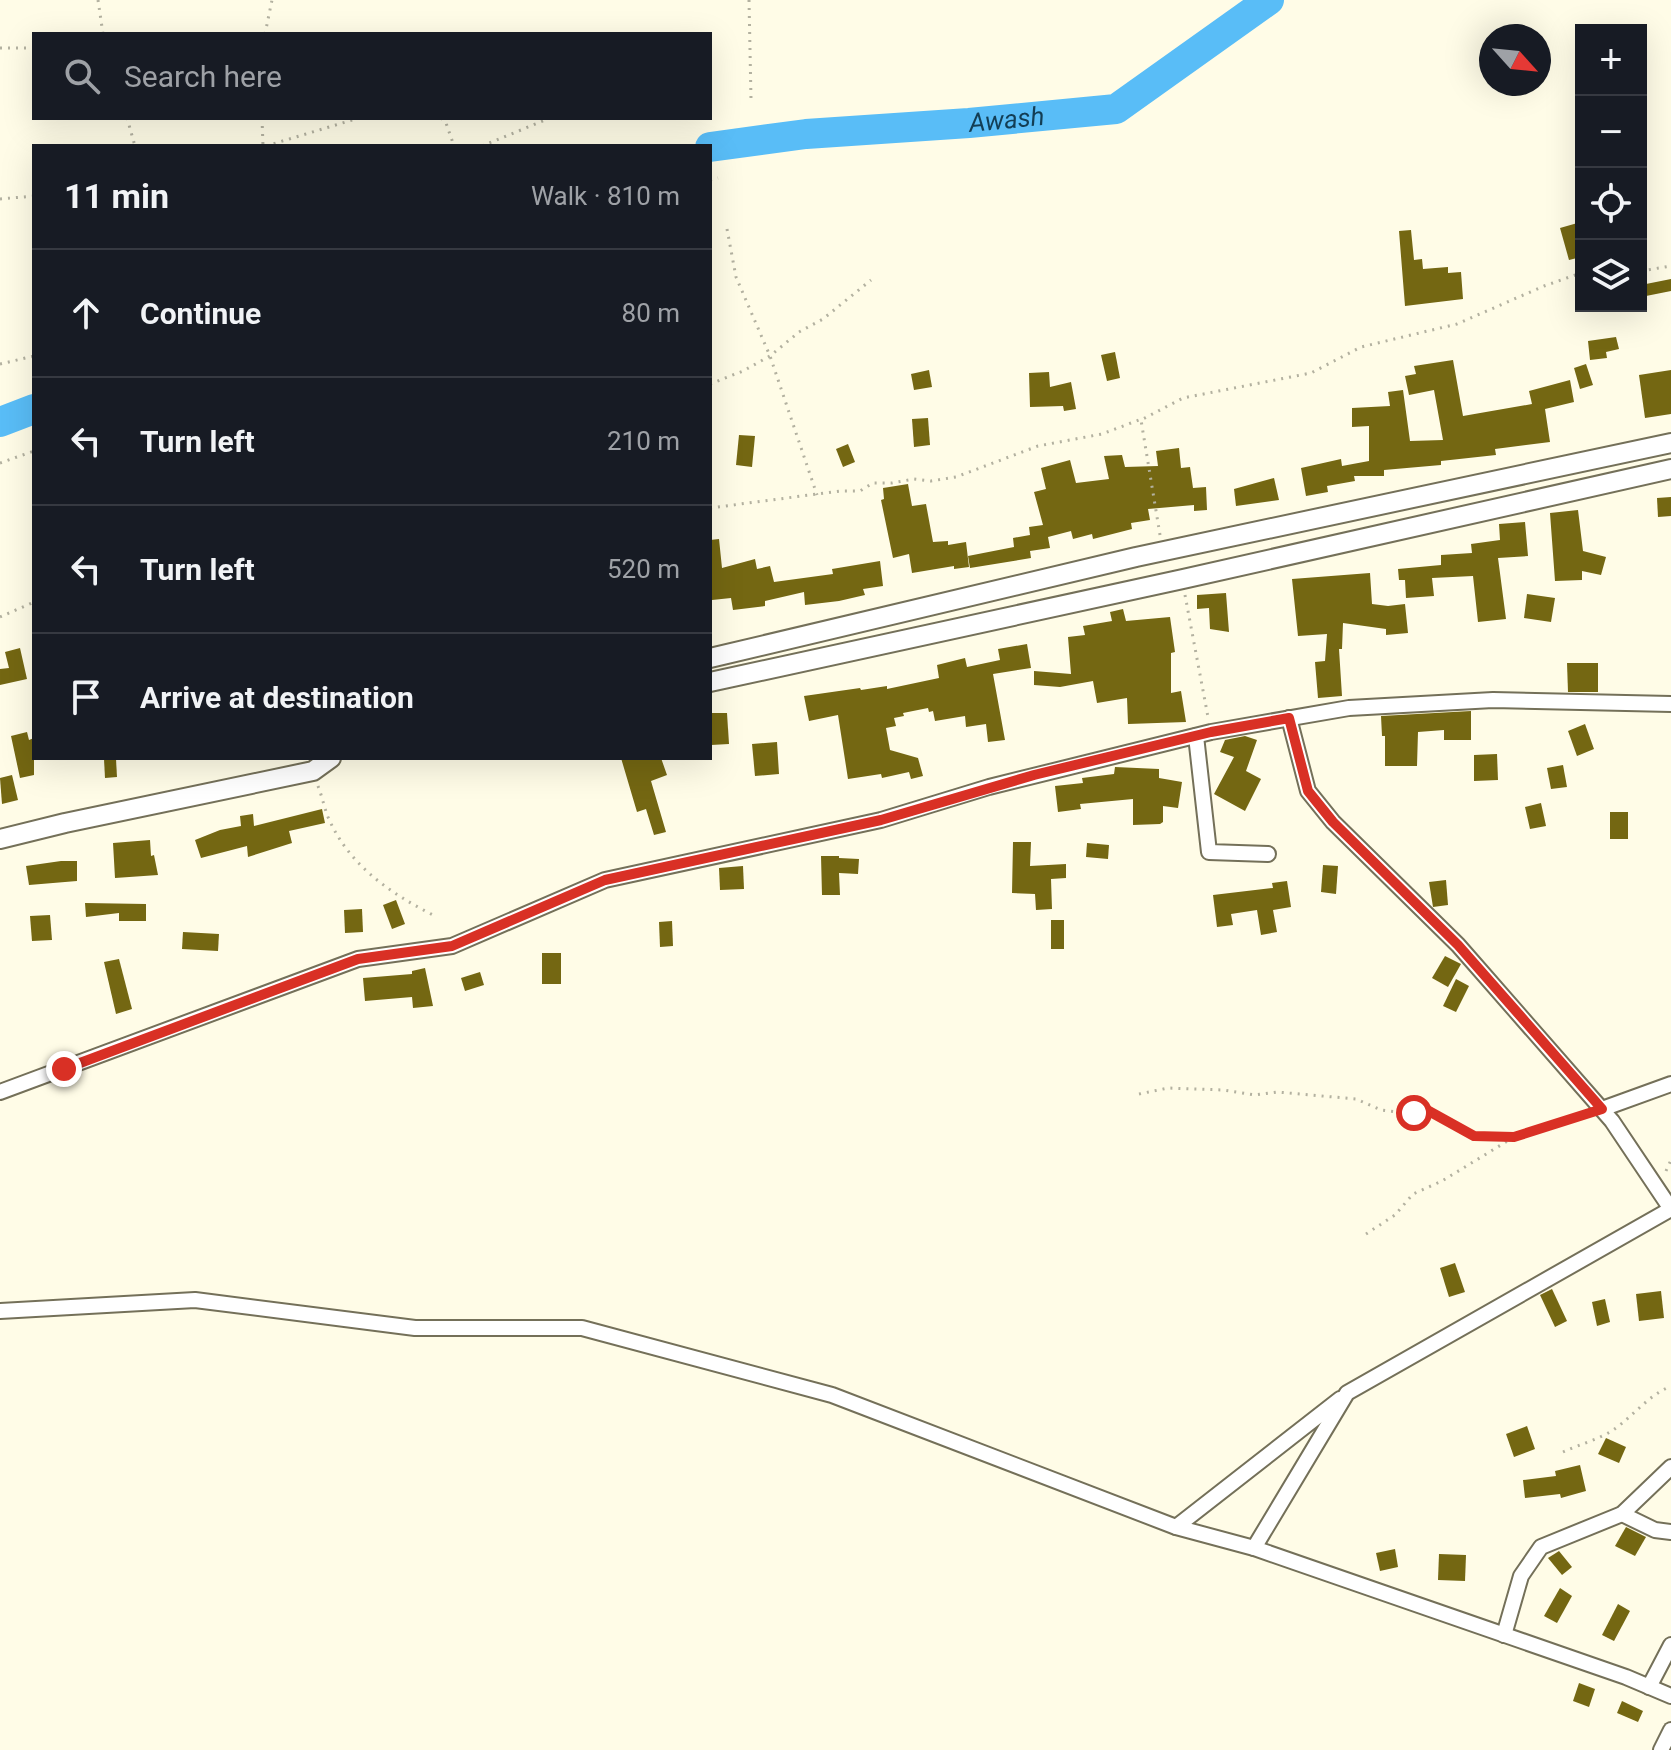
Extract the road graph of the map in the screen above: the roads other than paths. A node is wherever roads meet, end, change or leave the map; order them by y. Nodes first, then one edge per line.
1 (1671, 443) edge
2 (1671, 469) edge
3 (712, 658) edge
4 (712, 682) edge
5 (1671, 704) edge
6 (1289, 718) junction
7 (1203, 734) junction
8 (328, 760) edge
9 (0, 839) edge
10 (1268, 854) dead end
11 (1671, 1084) edge
12 (0, 1092) edge
13 (1602, 1109) junction
14 (1671, 1209) edge
15 (0, 1311) edge
16 (1347, 1393) junction
17 (1671, 1467) edge
18 (1622, 1514) junction
19 (1176, 1527) junction
20 (1671, 1532) edge
21 (1254, 1548) junction
22 (1504, 1635) junction
23 (1671, 1645) edge
24 (1649, 1687) junction
25 (1671, 1696) edge
26 (1671, 1730) edge
27 (1661, 1750) edge

1 - 3 main road
2 - 4 main road
5 - 6 street
6 - 7 street
6 - 13 street
7 - 10 street
7 - 12 street
8 - 9 main road
11 - 13 street
13 - 14 street
14 - 16 street
15 - 19 street
16 - 19 street
16 - 21 street
17 - 18 street
18 - 20 street
18 - 22 street
19 - 21 street
21 - 22 street
22 - 24 street
23 - 24 street
24 - 25 street
26 - 27 street

